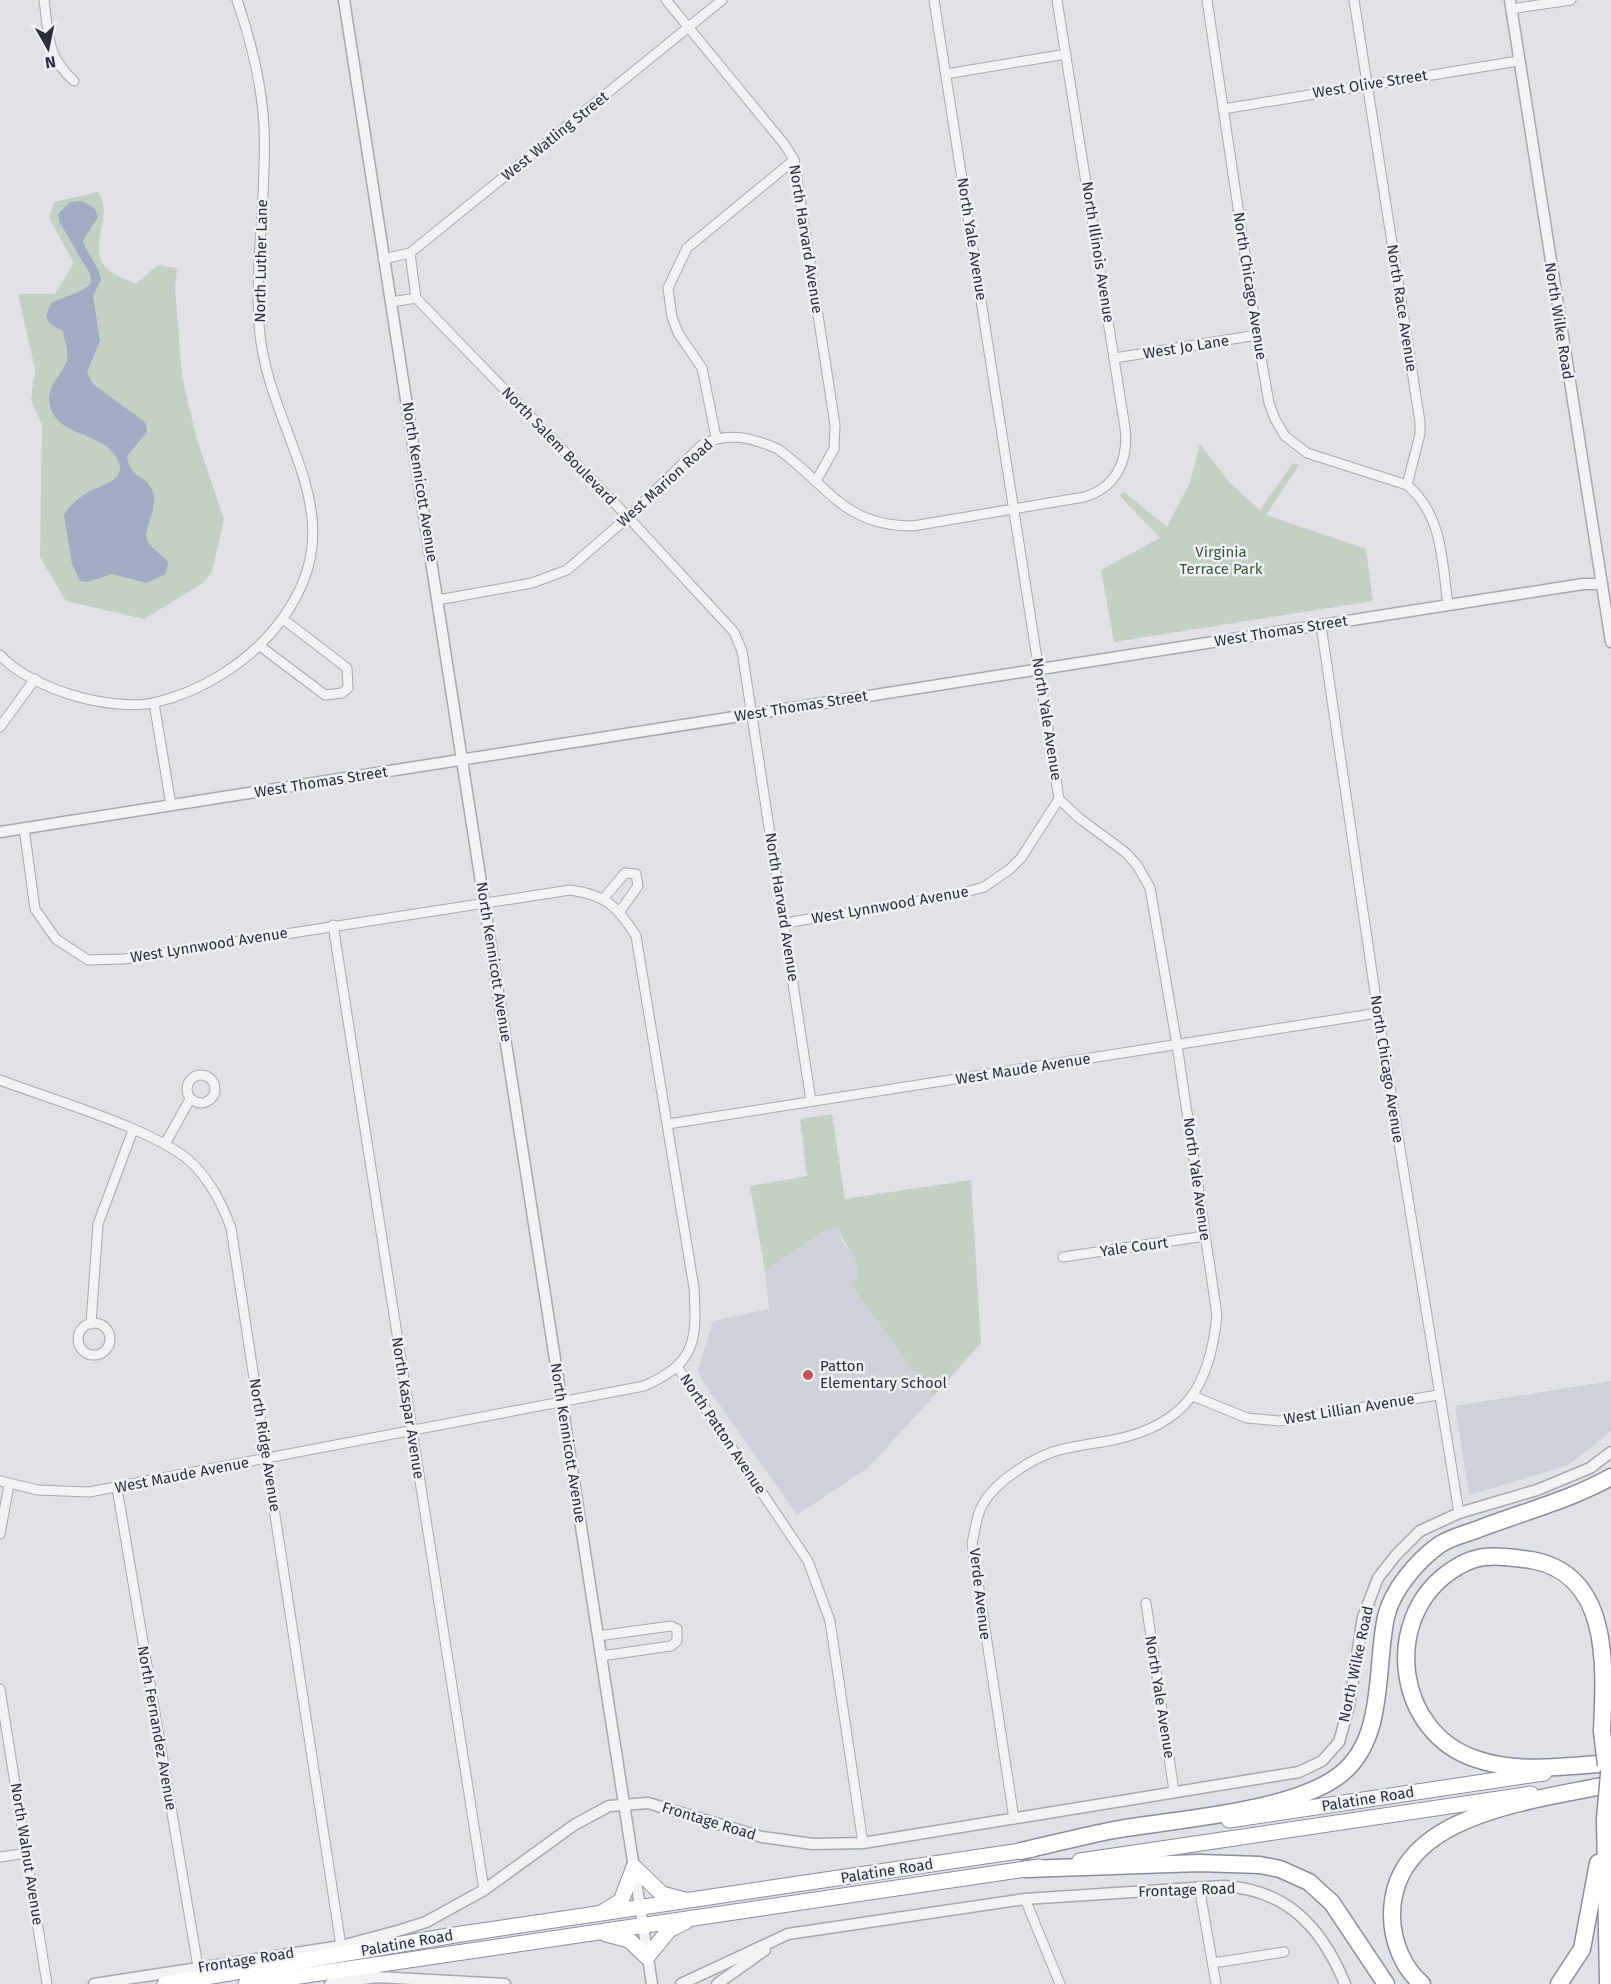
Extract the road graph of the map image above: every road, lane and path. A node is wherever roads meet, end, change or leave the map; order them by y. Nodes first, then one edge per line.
1 (45, 0) edge
2 (237, 0) edge
3 (344, 0) edge
4 (666, 0) edge
5 (722, 0) edge
6 (934, 0) edge
7 (1057, 0) edge
8 (1207, 0) edge
9 (1354, 0) edge
10 (1570, 0) edge
11 (1511, 4) edge
12 (689, 27) junction
13 (1066, 54) junction
14 (1518, 61) junction
15 (946, 74) junction
16 (74, 81) dead end
17 (1367, 84) junction
18 (1223, 109) junction
19 (794, 160) junction
20 (411, 254) junction
21 (383, 259) junction
22 (416, 298) junction
23 (391, 302) junction
24 (1257, 335) junction
25 (1115, 358) junction
26 (716, 437) junction
27 (816, 481) junction
28 (1407, 484) junction
29 (1095, 494) joint
30 (1014, 508) junction
31 (628, 518) junction
32 (1606, 583) edge
33 (438, 600) junction
34 (1448, 605) junction
35 (283, 619) junction
36 (1321, 625) junction
37 (1611, 642) edge
38 (260, 646) junction
39 (2, 661) edge
40 (1039, 669) junction
41 (35, 679) junction
42 (154, 703) junction
43 (752, 714) junction
44 (0, 727) edge
45 (462, 759) junction
46 (1059, 799) junction
47 (171, 805) junction
48 (24, 828) junction
49 (0, 832) edge
50 (604, 898) junction
51 (485, 903) junction
52 (620, 911) junction
53 (785, 923) junction
54 (333, 925) junction
55 (1378, 1013) junction
56 (1177, 1045) junction
57 (0, 1080) edge
58 (190, 1099) dead end
59 (811, 1101) junction
60 (668, 1124) junction
61 (133, 1130) junction
62 (165, 1144) junction
63 (1205, 1236) junction
64 (1063, 1257) dead end
65 (91, 1324) dead end
66 (678, 1368) junction
67 (1438, 1395) junction
68 (1193, 1396) junction
69 (562, 1403) junction
70 (412, 1430) junction
71 (1611, 1452) edge
72 (267, 1459) junction
73 (1611, 1477) edge
74 (4, 1483) edge
75 (117, 1488) junction
76 (1459, 1513) junction
77 (0, 1534) edge
78 (1146, 1603) dead end
79 (598, 1636) junction
80 (601, 1656) junction
81 (0, 1689) edge
82 (2, 1713) edge
83 (1611, 1752) edge
84 (1610, 1774) edge
85 (1215, 1785) joint
86 (1174, 1791) junction
87 (624, 1804) junction
88 (1014, 1819) junction
89 (863, 1843) junction
90 (1604, 1845) junction
91 (1021, 1851) junction
92 (27, 1853) junction
93 (0, 1857) edge
94 (634, 1867) junction
95 (1026, 1869) junction
96 (1199, 1886) junction
97 (484, 1890) junction
98 (1025, 1899) junction
99 (689, 1901) junction
100 (640, 1909) junction
101 (599, 1915) junction
102 (694, 1917) junction
103 (642, 1925) junction
104 (597, 1932) junction
105 (801, 1933) junction
106 (341, 1946) junction
107 (1284, 1952) dead end
108 (647, 1957) junction
109 (1213, 1963) junction
110 (198, 1967) junction
111 (47, 1984) edge
112 (94, 1984) edge
113 (165, 1984) edge
114 (246, 1984) edge
115 (330, 1984) edge
116 (505, 1984) edge
117 (652, 1984) edge
118 (681, 1984) edge
119 (717, 1984) edge
120 (1060, 1984) edge
121 (1216, 1984) edge
122 (1345, 1984) edge
123 (1386, 1984) edge
124 (1422, 1984) edge
125 (1559, 1984) edge
126 (1608, 1984) edge

1 - 16 street
2 - 35 street, North Luther Lane
3 - 21 street, North Kennicott Avenue
4 - 12 street, North Harvard Avenue
5 - 12 street, West Watling Street
6 - 15 street, North Yale Avenue
7 - 13 street, North Illinois Avenue
8 - 18 street, North Chicago Avenue
9 - 17 street, North Race Avenue
10 - 11 street
11 - 14 street, North Wilke Road
12 - 19 street, North Harvard Avenue
12 - 20 street, West Watling Street
13 - 15 street
13 - 25 street, North Illinois Avenue
14 - 17 street, West Olive Street
14 - 32 street, North Wilke Road
15 - 30 street, North Yale Avenue
17 - 18 street, West Olive Street
17 - 28 street, North Race Avenue
18 - 24 street, North Chicago Avenue
19 - 26 street
19 - 27 street, North Harvard Avenue
20 - 21 street, West Watling Street
20 - 22 street
21 - 23 street, North Kennicott Avenue
22 - 23 street
22 - 31 street, North Salem Boulevard
23 - 33 street, North Kennicott Avenue
24 - 25 street, West Jo Lane
24 - 28 street, North Chicago Avenue
25 - 29 street, North Illinois Avenue
26 - 27 street, West Marion Road
26 - 31 street, West Marion Road
27 - 30 street, West Marion Road
28 - 34 street
29 - 30 street, West Marion Road
30 - 40 street, North Yale Avenue
31 - 33 street, West Marion Road
31 - 43 street, North Salem Boulevard
32 - 34 street, West Thomas Street
32 - 37 street, North Wilke Road
33 - 45 street, North Kennicott Avenue
34 - 36 street, West Thomas Street
35 - 38 street, North Luther Lane
35 - 38 street
36 - 40 street, West Thomas Street
36 - 55 street, North Chicago Avenue
38 - 42 street, North Luther Lane
39 - 41 street, North Luther Lane
40 - 43 street, West Thomas Street
40 - 46 street, North Yale Avenue
41 - 42 street, North Luther Lane
41 - 44 street
42 - 47 street
43 - 45 street, West Thomas Street
43 - 53 street, North Harvard Avenue
45 - 47 street, West Thomas Street
45 - 51 street, North Kennicott Avenue
46 - 53 street, West Lynnwood Avenue
46 - 56 street, North Yale Avenue
47 - 48 street, West Thomas Street
48 - 49 street, West Thomas Street
48 - 54 street, West Lynnwood Avenue
50 - 51 street, North Patton Avenue
50 - 52 street, North Patton Avenue
50 - 52 street
51 - 54 street, West Lynnwood Avenue
51 - 69 street, North Kennicott Avenue
52 - 60 street, North Patton Avenue
53 - 59 street, North Harvard Avenue
54 - 70 street, North Kaspar Avenue
55 - 56 street, West Maude Avenue
55 - 67 street, North Chicago Avenue
56 - 59 street, West Maude Avenue
56 - 63 street, North Yale Avenue
57 - 61 street, North Ridge Avenue
58 - 62 street
59 - 60 street, West Maude Avenue
60 - 66 street, North Patton Avenue
61 - 62 street, North Ridge Avenue
61 - 65 street
62 - 72 street, North Ridge Avenue
63 - 64 street, Yale Court
63 - 68 street, North Yale Avenue
66 - 69 street, West Maude Avenue
66 - 89 street, North Patton Avenue
67 - 68 street, West Lillian Avenue
67 - 76 street, North Chicago Avenue
68 - 88 street, Verde Avenue
69 - 70 street, West Maude Avenue
69 - 79 street, North Kennicott Avenue
70 - 72 street, West Maude Avenue
70 - 97 street, North Kaspar Avenue
71 - 76 street, North Wilke Road
72 - 75 street, West Maude Avenue
72 - 106 street, North Ridge Avenue
73 - 91 highway
74 - 75 street, West Maude Avenue
74 - 77 street
75 - 110 street, North Fernandez Avenue
76 - 85 street, North Wilke Road
78 - 86 street, North Yale Avenue
79 - 80 street, North Kennicott Avenue
79 - 80 street
80 - 87 street, North Kennicott Avenue
81 - 82 street, North Walnut Avenue
82 - 92 street, North Walnut Avenue
83 - 84 highway, bridge
84 - 84 highway, bridge
84 - 90 highway, bridge
84 - 91 highway, Palatine Road
84 - 95 highway, Palatine Road
84 - 124 highway
85 - 86 street, Frontage Road
86 - 88 street, Frontage Road
87 - 89 street, Frontage Road
87 - 94 street, North Kennicott Avenue
87 - 97 street, Frontage Road
88 - 89 street, Frontage Road
90 - 125 highway
90 - 126 highway
91 - 99 highway, Palatine Road
92 - 93 street
92 - 111 street, North Walnut Avenue
94 - 99 highway
94 - 100 street, North Kennicott Avenue
94 - 101 highway
95 - 102 highway, Palatine Road
95 - 123 highway
96 - 98 street, Frontage Road
96 - 109 street
96 - 122 street, Frontage Road
97 - 106 street, Frontage Road
98 - 105 street, Frontage Road
98 - 120 street
99 - 100 highway, Palatine Road
100 - 101 highway, Palatine Road
100 - 103 street, North Kennicott Avenue
101 - 113 highway, Palatine Road
102 - 103 highway, Palatine Road
102 - 108 highway
103 - 104 highway, Palatine Road
103 - 108 street, North Kennicott Avenue
104 - 108 highway
104 - 114 highway, Palatine Road
105 - 118 street, Frontage Road
105 - 119 street, Frontage Road
106 - 110 street, Frontage Road
107 - 109 street
108 - 117 street, North Kennicott Avenue
109 - 121 street
110 - 112 street, Frontage Road
115 - 116 street

